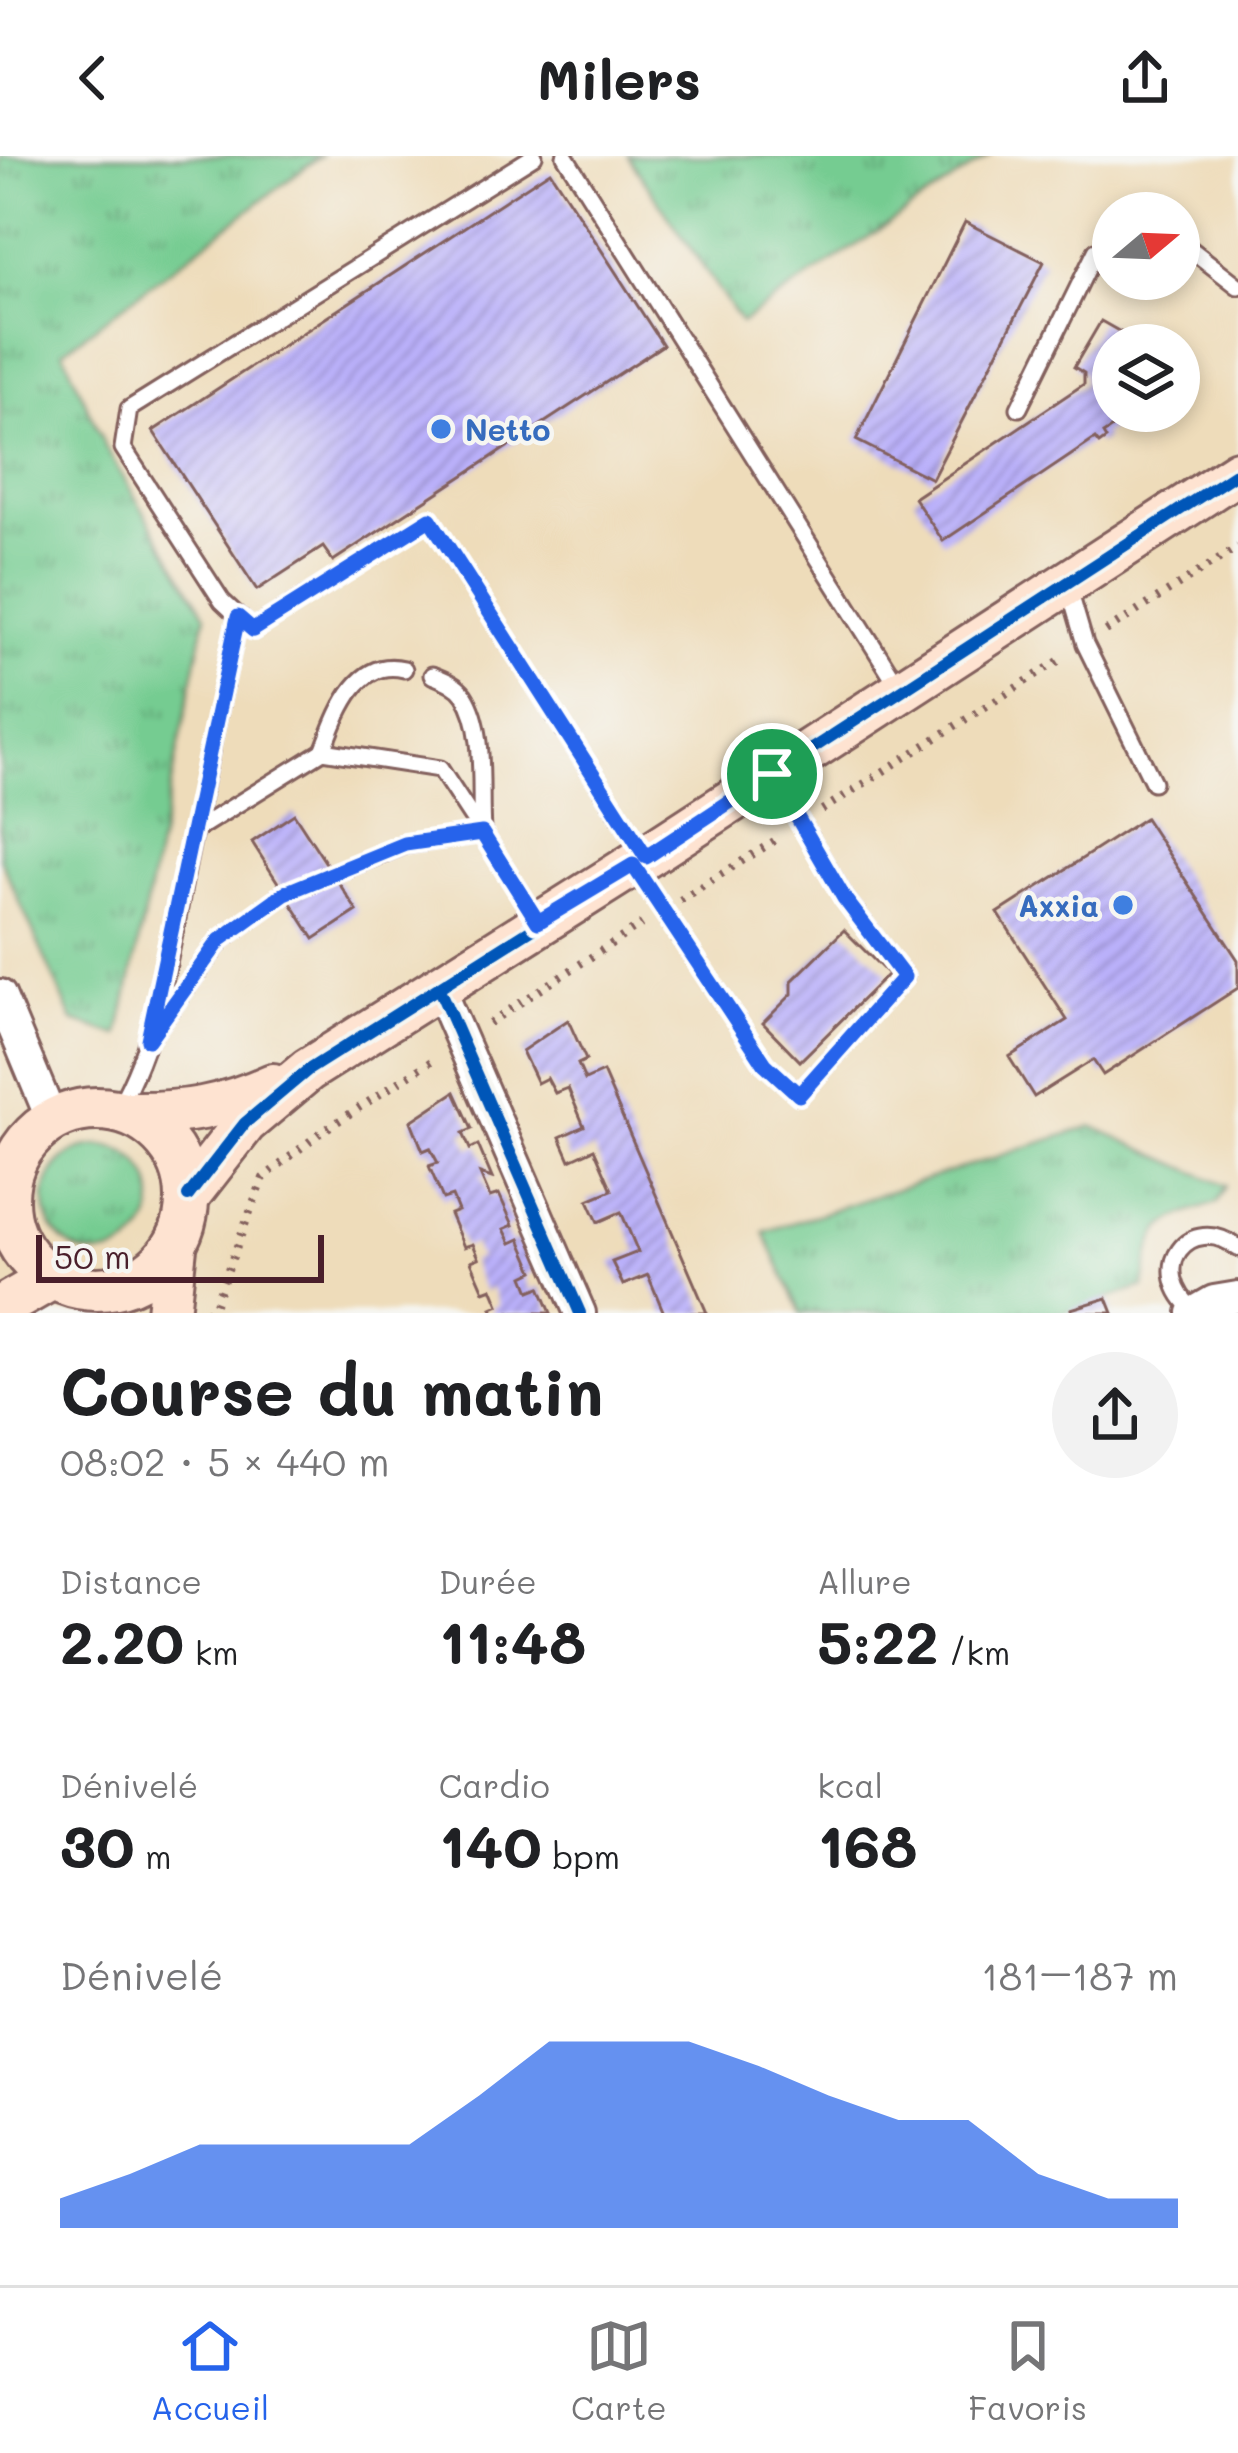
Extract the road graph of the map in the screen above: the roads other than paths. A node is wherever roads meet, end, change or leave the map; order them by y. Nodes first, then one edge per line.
1 (534, 156) edge
2 (565, 156) edge
3 (1200, 256) edge
4 (1092, 259) edge
5 (1238, 286) edge
6 (1019, 408) dead end
7 (1238, 472) edge
8 (1067, 583) junction
9 (238, 617) junction
10 (404, 669) dead end
11 (431, 675) dead end
12 (901, 690) junction
13 (323, 751) junction
14 (772, 774) junction
15 (1153, 782) dead end
16 (194, 831) junction
17 (482, 833) junction
18 (639, 861) junction
19 (538, 922) junction
20 (439, 988) junction
21 (0, 995) edge
22 (148, 1040) junction
23 (308, 1070) junction
24 (122, 1112) junction
25 (52, 1120) junction
26 (188, 1196) junction
27 (4, 1222) edge
28 (175, 1247) junction
29 (1238, 1248) edge
30 (65, 1282) junction
31 (1238, 1297) edge
32 (0, 1308) edge
33 (1194, 1312) edge
34 (114, 1313) edge
35 (168, 1313) edge
36 (580, 1313) edge

1 - 9 lane
2 - 12 lane
3 - 5 lane
4 - 6 lane
7 - 8 street
8 - 12 street
8 - 15 lane
9 - 16 lane
9 - 18 lane
10 - 13 lane
11 - 17 lane
12 - 14 street
13 - 16 lane
13 - 17 lane
14 - 18 street
14 - 18 lane
16 - 22 lane
17 - 19 lane
17 - 22 lane
18 - 19 street
19 - 20 street
20 - 23 street
20 - 36 street
21 - 25 street
22 - 24 lane
23 - 24 street
23 - 26 street
24 - 25 street
24 - 26 street
25 - 27 street
26 - 28 street
27 - 30 street
28 - 30 street
28 - 35 street
29 - 33 lane
30 - 32 street
30 - 34 street
31 - 33 street

